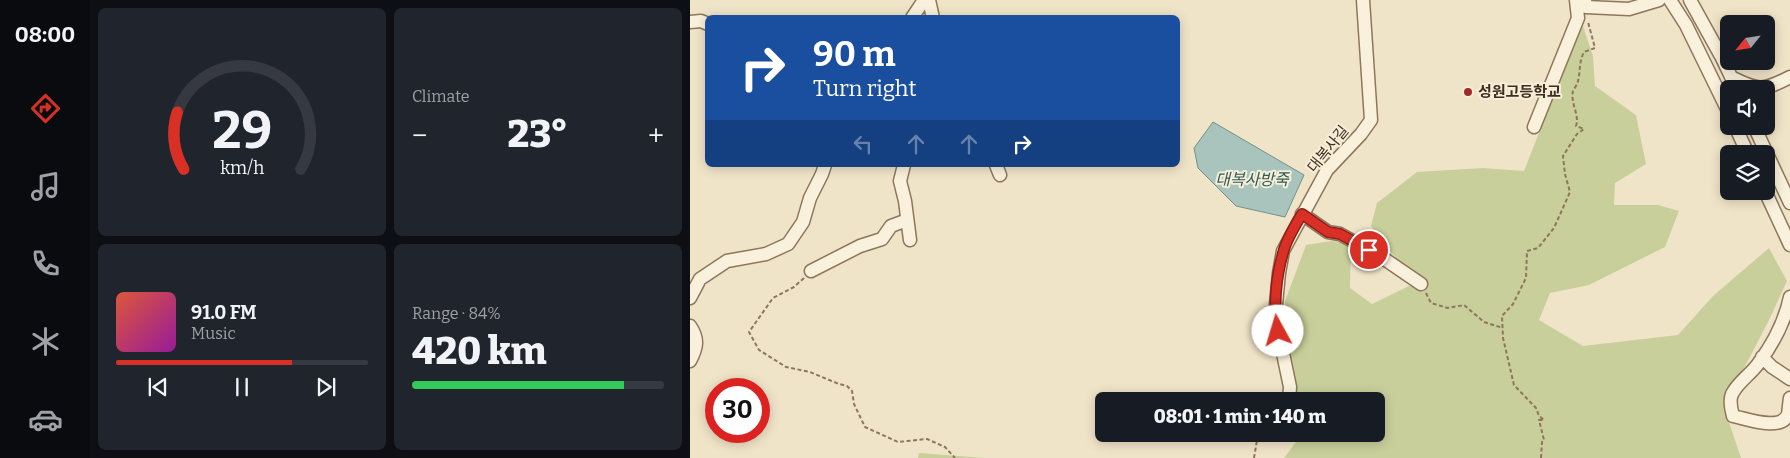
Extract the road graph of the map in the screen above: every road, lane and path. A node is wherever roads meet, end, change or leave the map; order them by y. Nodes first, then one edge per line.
1 (924, 0) edge
2 (929, 0) edge
3 (1362, 0) edge
4 (1659, 0) edge
5 (1670, 0) edge
6 (1690, 0) edge
7 (1583, 2) edge
8 (914, 15) edge
9 (933, 15) edge
10 (690, 22) edge
11 (705, 23) edge
12 (1790, 77) edge
13 (1732, 80) edge
14 (1775, 86) edge
15 (1720, 95) edge
16 (1534, 127) dead end
17 (1758, 135) edge
18 (824, 167) edge
19 (904, 167) edge
20 (1769, 200) edge
21 (1790, 203) edge
22 (1302, 214) junction
23 (907, 220) junction
24 (910, 240) dead end
25 (1790, 245) edge
26 (812, 271) joint
27 (1421, 284) joint
28 (690, 298) edge
29 (1790, 298) edge
30 (690, 326) edge
31 (1503, 328) junction
32 (1762, 357) junction
33 (690, 361) edge
34 (1790, 379) edge
35 (1290, 392) edge
36 (1790, 398) edge
37 (1257, 442) edge
38 (955, 458) edge
39 (1254, 458) edge
40 (1541, 458) edge

1 - 8 street
2 - 9 street
3 - 22 street, 대복사길
4 - 7 street
5 - 15 street
6 - 13 street
7 - 16 street
7 - 31 path
10 - 11 street
12 - 14 street
17 - 21 street
18 - 28 street
19 - 23 street
20 - 25 street
22 - 27 street
22 - 35 street, 대복사길
23 - 24 street
23 - 26 street
26 - 38 path
27 - 31 path
29 - 32 street
30 - 33 street
31 - 40 path
32 - 34 street
32 - 36 street
37 - 39 path

